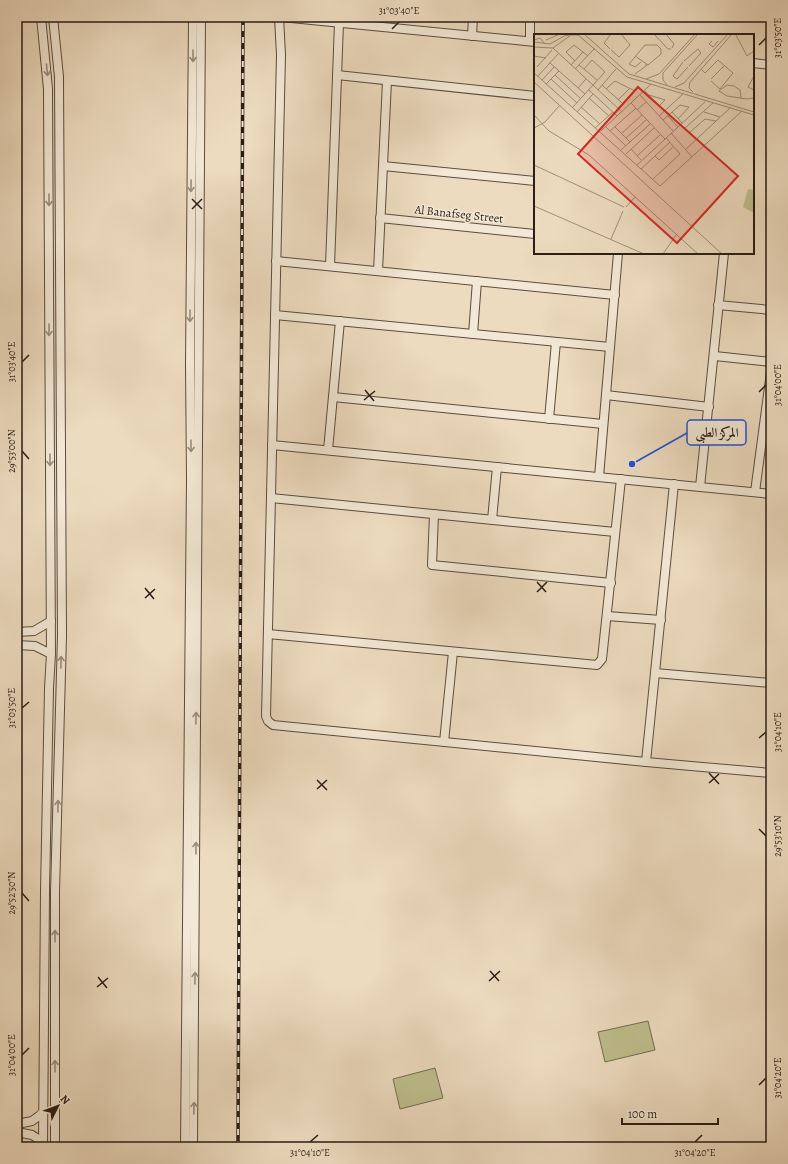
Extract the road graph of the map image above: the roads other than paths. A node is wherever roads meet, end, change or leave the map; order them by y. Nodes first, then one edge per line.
1 (41, 17) edge
2 (53, 17) edge
3 (193, 17) edge
4 (201, 17) edge
5 (280, 17) edge
6 (473, 17) edge
7 (530, 17) edge
8 (339, 23) junction
9 (472, 36) junction
10 (533, 42) edge
11 (45, 52) junction
12 (56, 52) junction
13 (754, 63) edge
14 (771, 65) edge
15 (337, 75) junction
16 (387, 81) junction
17 (534, 96) edge
18 (383, 166) junction
19 (534, 181) edge
20 (380, 218) junction
21 (534, 234) edge
22 (618, 254) edge
23 (724, 254) edge
24 (276, 261) junction
25 (330, 266) junction
26 (378, 271) junction
27 (477, 281) junction
28 (615, 295) junction
29 (718, 305) junction
30 (771, 310) edge
31 (275, 314) junction
32 (340, 321) junction
33 (472, 334) junction
34 (556, 342) junction
35 (610, 348) junction
36 (715, 356) junction
37 (771, 362) edge
38 (771, 372) edge
39 (606, 395) junction
40 (333, 396) junction
41 (709, 407) junction
42 (549, 420) junction
43 (603, 424) junction
44 (272, 445) junction
45 (328, 450) junction
46 (497, 467) junction
47 (599, 477) junction
48 (621, 479) junction
49 (674, 484) junction
50 (700, 487) junction
51 (755, 492) junction
52 (771, 494) edge
53 (271, 498) junction
54 (434, 514) junction
55 (492, 520) junction
56 (615, 532) junction
57 (50, 541) junction
58 (61, 541) junction
59 (611, 583) junction
60 (607, 616) junction
61 (660, 620) junction
62 (50, 621) junction
63 (17, 632) edge
64 (268, 634) junction
65 (17, 645) edge
66 (453, 652) junction
67 (52, 654) junction
68 (655, 672) junction
69 (771, 683) edge
70 (49, 688) junction
71 (60, 688) junction
72 (444, 742) junction
73 (646, 762) junction
74 (771, 773) edge
75 (44, 1030) junction
76 (55, 1031) junction
77 (43, 1113) junction
78 (17, 1124) edge
79 (17, 1132) edge
80 (43, 1145) edge
81 (55, 1147) edge
82 (185, 1147) edge
83 (193, 1147) edge

1 - 11 street
2 - 12 street
3 -> 82 street
83 -> 4 street
5 - 8 street
5 - 24 street
6 - 9 street
7 - 10 street
8 - 9 street
8 - 15 street
9 - 10 street
11 - 12 street
11 -> 57 street
12 - 58 street
13 - 14 street
15 - 16 street
15 - 25 street
16 - 17 street
16 - 18 street
18 - 19 street
18 - 20 street
20 - 21 street, Al Banafseg Street
20 - 26 street
22 - 28 street
23 - 29 street
24 - 25 street
24 - 31 street
25 - 26 street
26 - 27 street
27 - 28 street
27 - 33 street
28 - 35 street
29 - 30 street
29 - 36 street
31 - 32 street
31 - 44 street
32 - 33 street
32 - 40 street
33 - 34 street
34 - 35 street
34 - 42 street
35 - 39 street
36 - 37 street
36 - 41 street
38 - 51 street
39 - 41 street
39 - 43 street
40 - 42 street
40 - 45 street
41 - 50 street
42 - 43 street
43 - 47 street
44 - 45 street
44 - 53 street
45 - 46 street
46 - 47 street
46 - 55 street
47 - 48 street
48 - 49 street
48 - 56 street
49 - 50 street
49 - 61 street
50 - 51 street
51 - 52 street
53 - 54 street
53 - 64 street
54 - 55 street
54 - 59 street
55 - 56 street
56 - 59 street
57 - 58 street
57 - 62 street
71 -> 58 street
59 - 60 street
60 - 61 street
60 - 66 street
61 - 68 street
62 - 63 street
62 - 67 street
64 - 66 street
64 - 72 street
65 - 67 street
66 - 72 street
67 - 70 street
68 - 69 street
68 - 73 street
70 - 71 street
70 - 75 street
76 -> 71 street
72 - 73 street
73 - 74 street
75 - 76 street
75 - 77 street
81 -> 76 street
77 - 78 street
77 - 80 street
79 - 80 street

